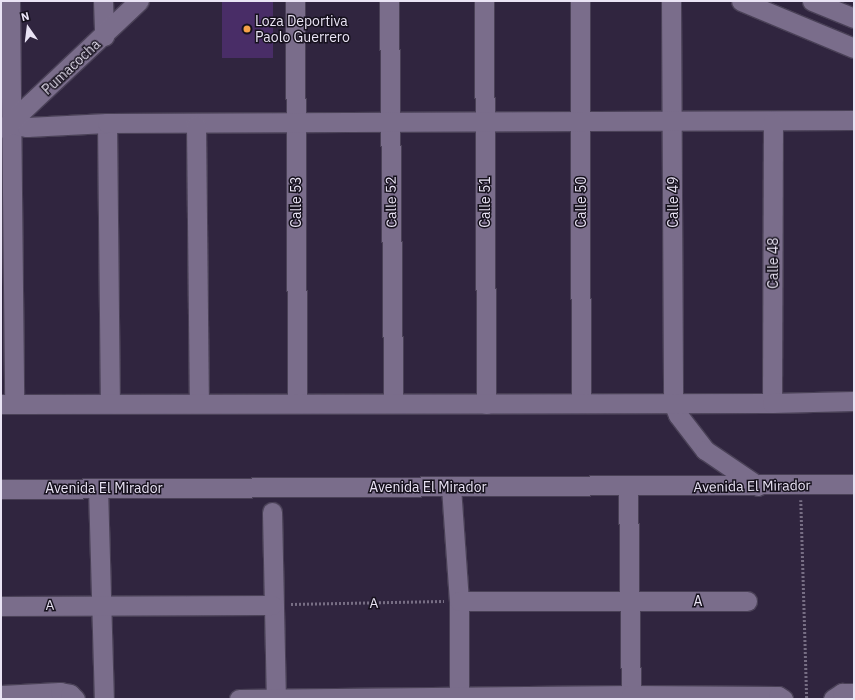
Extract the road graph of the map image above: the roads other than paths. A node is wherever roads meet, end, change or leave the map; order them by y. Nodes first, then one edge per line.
1 (10, 1) edge
2 (104, 1) edge
3 (139, 1) edge
4 (295, 1) edge
5 (389, 1) edge
6 (484, 1) edge
7 (580, 1) edge
8 (671, 1) edge
9 (741, 1) edge
10 (812, 1) edge
11 (768, 7) edge
12 (853, 13) edge
13 (104, 36) junction
14 (846, 45) edge
15 (854, 120) edge
16 (581, 121) junction
17 (672, 121) junction
18 (295, 122) junction
19 (390, 122) junction
20 (484, 122) junction
21 (773, 122) junction
22 (108, 123) junction
23 (196, 125) junction
24 (6, 127) edge
25 (854, 401) edge
26 (199, 402) junction
27 (393, 402) junction
28 (110, 403) junction
29 (297, 403) junction
30 (581, 403) junction
31 (673, 403) junction
32 (772, 403) junction
33 (8, 404) edge
34 (486, 404) junction
35 (854, 484) edge
36 (628, 486) junction
37 (758, 486) junction
38 (451, 487) junction
39 (98, 488) junction
40 (1, 489) edge
41 (272, 512) dead end
42 (459, 601) junction
43 (746, 601) dead end
44 (629, 602) junction
45 (102, 604) junction
46 (272, 605) junction
47 (1, 606) edge
48 (854, 693) edge
49 (1, 695) edge
50 (631, 697) edge
51 (651, 697) edge
52 (459, 698) edge
53 (75, 699) edge
54 (104, 699) edge
55 (239, 699) edge
56 (276, 699) edge
57 (783, 699) edge
58 (832, 699) edge

1 - 24 street
2 - 13 street
3 - 13 street, Pumacocha
4 - 18 street, Calle 53
5 - 19 street, Calle 52
6 - 20 street, Calle 51
7 - 16 street, Calle 50
8 - 17 street, Calle 49
9 - 11 street
10 - 12 street
11 - 14 street
12 - 14 street
13 - 24 street, Pumacocha
15 - 21 street
16 - 17 street
16 - 20 street
16 - 30 street, Calle 50
17 - 21 street
17 - 31 street, Calle 49
18 - 19 street
18 - 23 street
18 - 29 street, Calle 53
19 - 20 street
19 - 27 street, Calle 52
20 - 34 street, Calle 51
21 - 32 street, Calle 48
22 - 23 street
22 - 24 street
22 - 28 street
23 - 26 street
24 - 33 street
25 - 32 street
26 - 28 street
26 - 29 street
27 - 29 street
27 - 34 street
28 - 33 street
30 - 31 street
30 - 34 street
31 - 32 street
31 - 37 street
35 - 37 street, Avenida El Mirador
36 - 37 street, Avenida El Mirador
36 - 38 street, Avenida El Mirador
36 - 44 street
38 - 39 street, Avenida El Mirador
38 - 42 street
39 - 40 street, Avenida El Mirador
39 - 45 street
41 - 46 street
42 - 44 street, A
42 - 52 street
43 - 44 street, A
44 - 50 street
45 - 46 street, A
45 - 47 street, A
45 - 54 street
46 - 56 street
48 - 58 street
49 - 53 street
50 - 51 street
50 - 52 street
51 - 57 street
52 - 56 street
55 - 56 street

